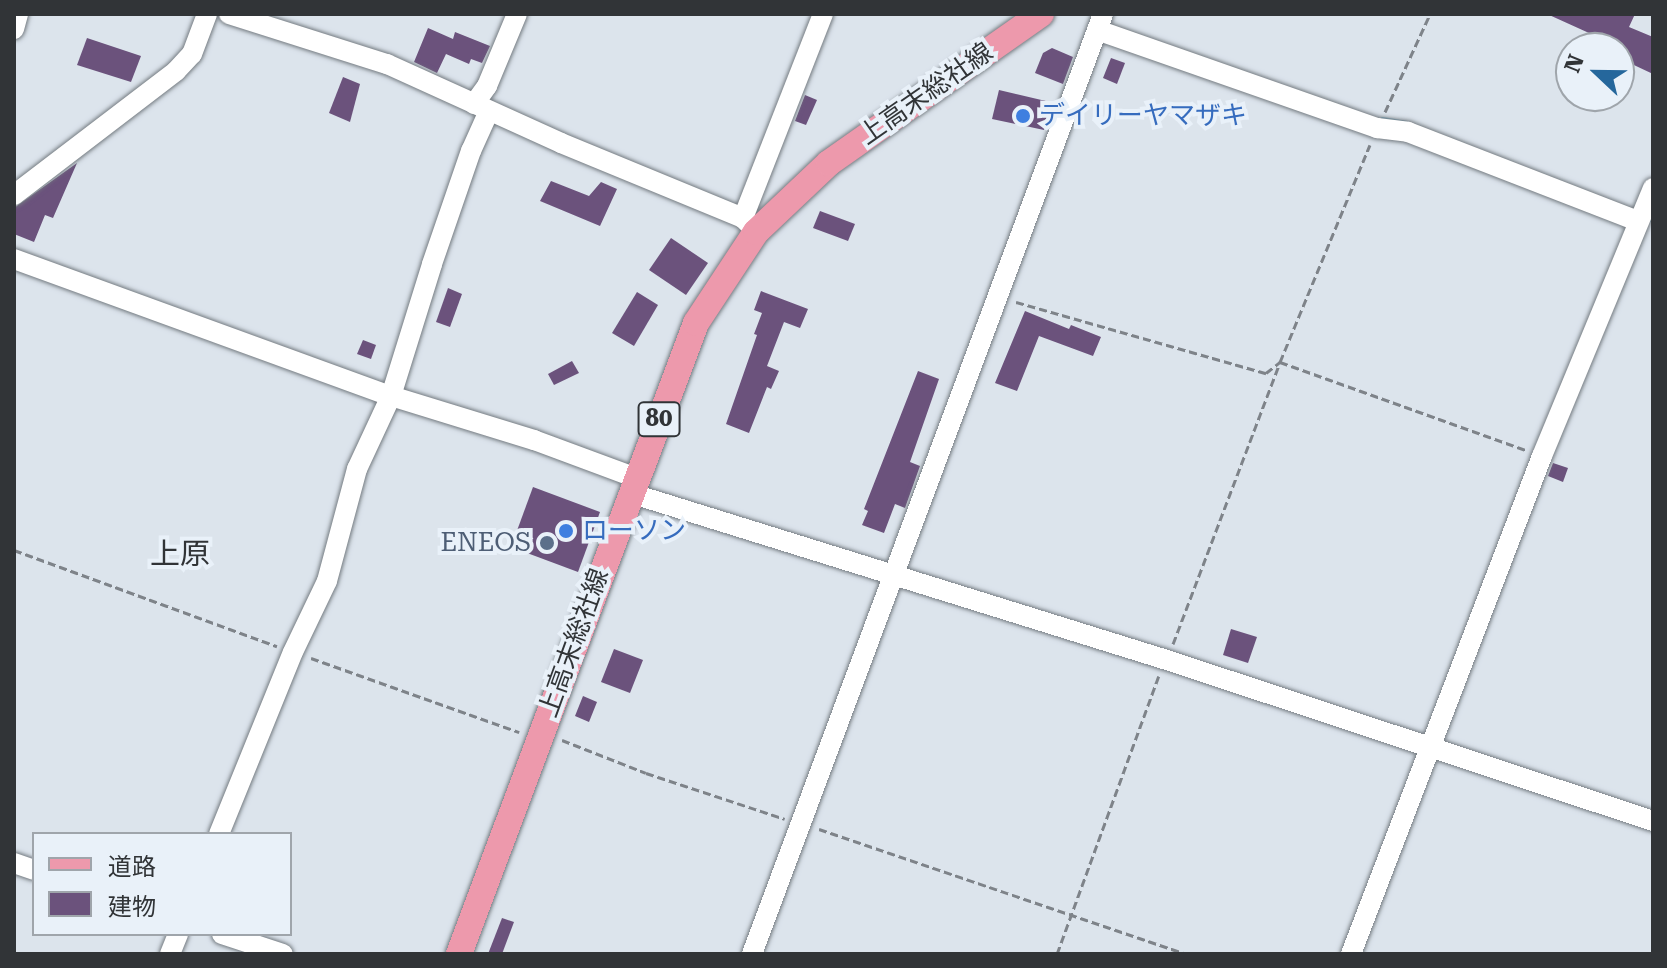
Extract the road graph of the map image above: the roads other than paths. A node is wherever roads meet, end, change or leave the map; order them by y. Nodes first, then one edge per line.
1 (18, 14) edge
2 (207, 14) edge
3 (229, 14) edge
4 (517, 14) edge
5 (823, 14) edge
6 (1041, 14) edge
7 (1100, 22) edge
8 (14, 29) edge
9 (482, 107) junction
10 (1653, 188) edge
11 (14, 195) edge
12 (1638, 221) junction
13 (750, 225) junction
14 (14, 259) edge
15 (391, 396) junction
16 (633, 486) junction
17 (892, 574) junction
18 (1430, 745) junction
19 (1653, 821) edge
20 (220, 832) edge
21 (228, 936) edge
22 (283, 954) edge
23 (459, 954) edge
24 (752, 954) edge
25 (1351, 954) edge

1 - 8 street
2 - 11 street
3 - 9 street
4 - 9 street
5 - 13 street
6 - 13 main road, 上高末総社線 / 80
7 - 12 street
7 - 17 street
9 - 13 street
9 - 15 street
10 - 12 street
12 - 18 street
13 - 16 main road, 上高末総社線 / 80
14 - 15 street
15 - 16 street
15 - 20 street
16 - 17 street
16 - 23 main road, 上高末総社線 / 80
17 - 18 street
17 - 24 street
18 - 19 street
18 - 25 street
21 - 22 street

